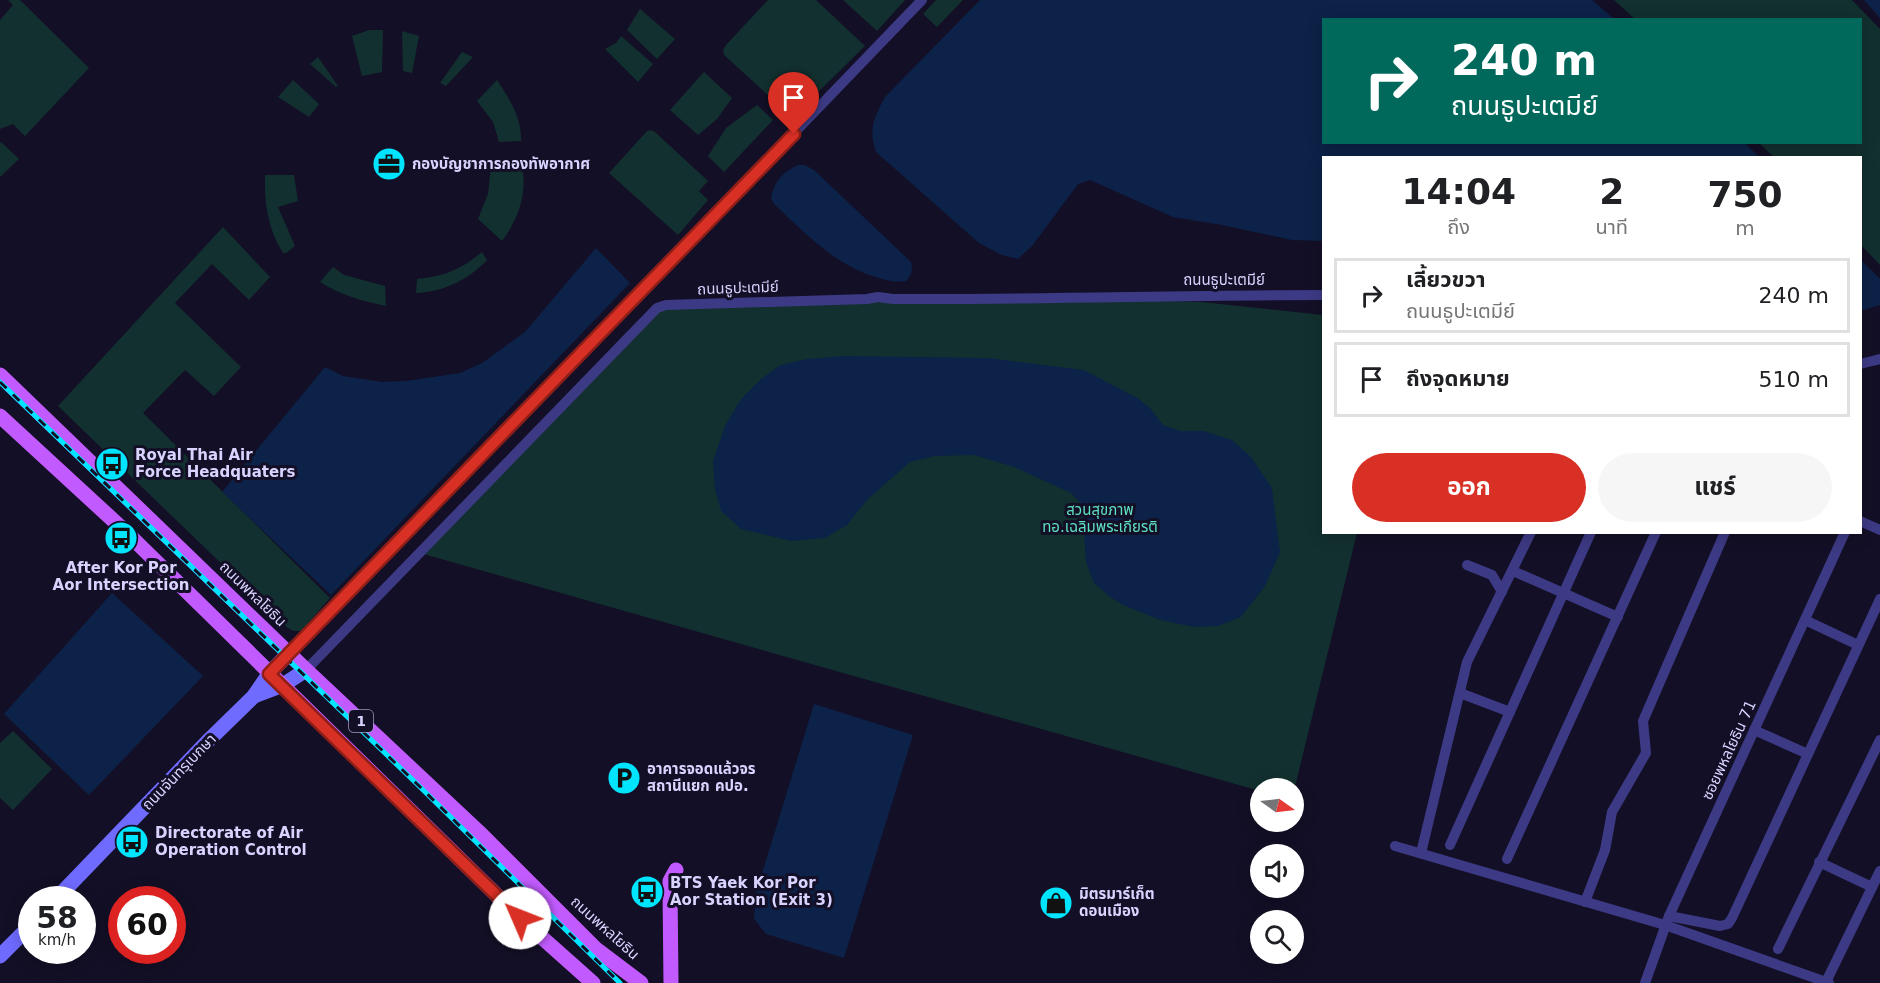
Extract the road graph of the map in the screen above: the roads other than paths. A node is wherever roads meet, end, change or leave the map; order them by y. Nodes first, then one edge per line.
1 (922, 0) edge
2 (1322, 295) edge
3 (1880, 359) edge
4 (1862, 364) edge
5 (0, 375) edge
6 (0, 416) edge
7 (1862, 522) edge
8 (1880, 530) edge
9 (1530, 534) edge
10 (1590, 534) edge
11 (1655, 534) edge
12 (1724, 534) edge
13 (1844, 534) edge
14 (1467, 565) dead end
15 (1512, 571) junction
16 (1502, 592) junction
17 (1564, 593) junction
18 (1880, 599) edge
19 (1617, 617) junction
20 (1805, 620) junction
21 (1858, 645) junction
22 (289, 653) junction
23 (306, 670) junction
24 (269, 674) junction
25 (283, 685) junction
26 (1460, 693) junction
27 (254, 696) junction
28 (1510, 712) junction
29 (1754, 730) junction
30 (1880, 740) edge
31 (1809, 754) junction
32 (1450, 845) dead end
33 (1395, 846) dead end
34 (1421, 853) junction
35 (1507, 859) dead end
36 (1820, 862) junction
37 (676, 870) dead end
38 (1880, 871) edge
39 (68, 886) edge
40 (1872, 887) junction
41 (1585, 902) junction
42 (1667, 920) junction
43 (18, 938) edge
44 (1778, 949) dead end
45 (0, 956) edge
46 (1828, 982) edge
47 (593, 983) edge
48 (641, 983) edge
49 (671, 983) edge
50 (1645, 983) edge

1 - 22 street
2 - 23 street, ถนนธูปะเตมีย์
3 - 4 street
5 - 22 main road, ถนนพหลโยธิน
6 - 24 main road
7 - 8 street
9 - 15 street
10 - 17 street
11 - 19 street
12 - 41 street
13 - 20 street, ซอยพหลโยธิน 71
14 - 16 street
15 - 16 street
15 - 17 street
16 - 26 street
17 - 19 street
17 - 28 street
18 - 21 street
19 - 35 street
20 - 21 street
20 - 29 street, ซอยพหลโยธิน 71
21 - 31 street
22 - 23 main road, ถนนพหลโยธิน
22 - 24 main road, ถนนจันทรุเบกษา
23 - 25 main road, ถนนจันทรุเบกษา
23 - 48 main road, ถนนพหลโยธิน / 1
24 - 25 main road
24 - 27 main road, ถนนจันทรุเบกษา
25 - 27 main road, ถนนจันทรุเบกษา
25 - 47 main road, 1
26 - 28 street
26 - 34 street
27 - 39 main road, ถนนจันทรุเบกษา
28 - 32 street
29 - 31 street
29 - 42 street, ซอยพหลโยธิน 71
30 - 36 street
31 - 42 street
33 - 34 street
34 - 41 street
36 - 40 street
36 - 44 street
37 - 49 main road
38 - 40 street
40 - 46 street
41 - 42 street
42 - 46 street
42 - 50 street, ซอยพหลโยธิน 71
43 - 45 main road

